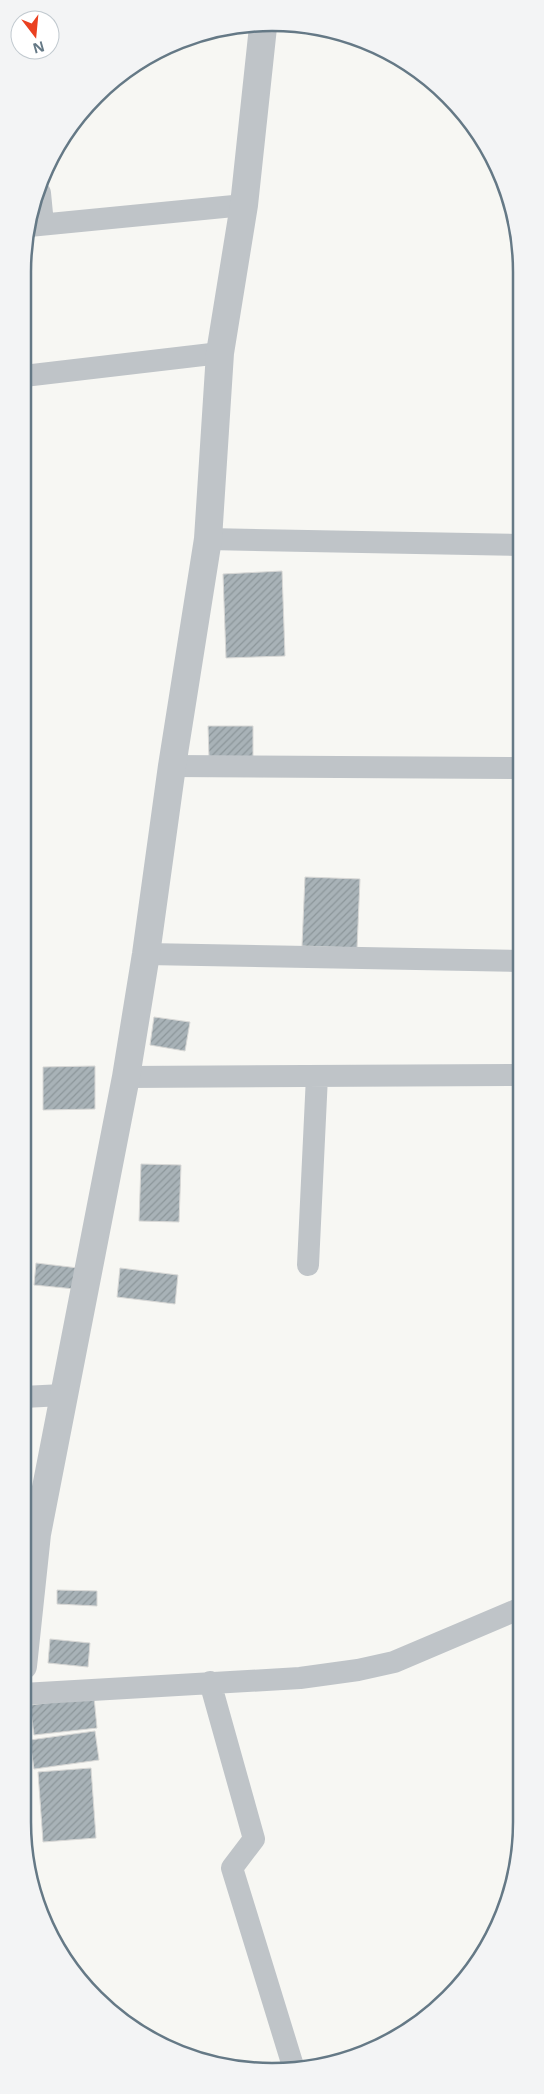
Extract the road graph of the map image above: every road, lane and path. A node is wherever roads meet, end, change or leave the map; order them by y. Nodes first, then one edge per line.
1 (263, 32) edge
2 (244, 205) junction
3 (36, 225) edge
4 (220, 353) junction
5 (31, 375) edge
6 (208, 539) junction
7 (513, 545) edge
8 (172, 766) junction
9 (513, 768) edge
10 (146, 954) junction
11 (513, 961) edge
12 (513, 1075) edge
13 (317, 1076) junction
14 (126, 1077) junction
15 (308, 1266) dead end
16 (63, 1394) junction
17 (31, 1396) edge
18 (31, 1530) edge
19 (513, 1612) edge
20 (210, 1682) junction
21 (31, 1693) edge
22 (292, 2062) edge

1 - 2 street
2 - 3 street
2 - 4 street
4 - 5 street
4 - 6 street
6 - 7 street
6 - 8 street
8 - 9 street
8 - 10 street
10 - 11 street
10 - 14 street
12 - 13 street
13 - 14 street
13 - 15 street
14 - 16 street
16 - 17 street
16 - 18 street
19 - 20 street
20 - 21 street
20 - 22 street

